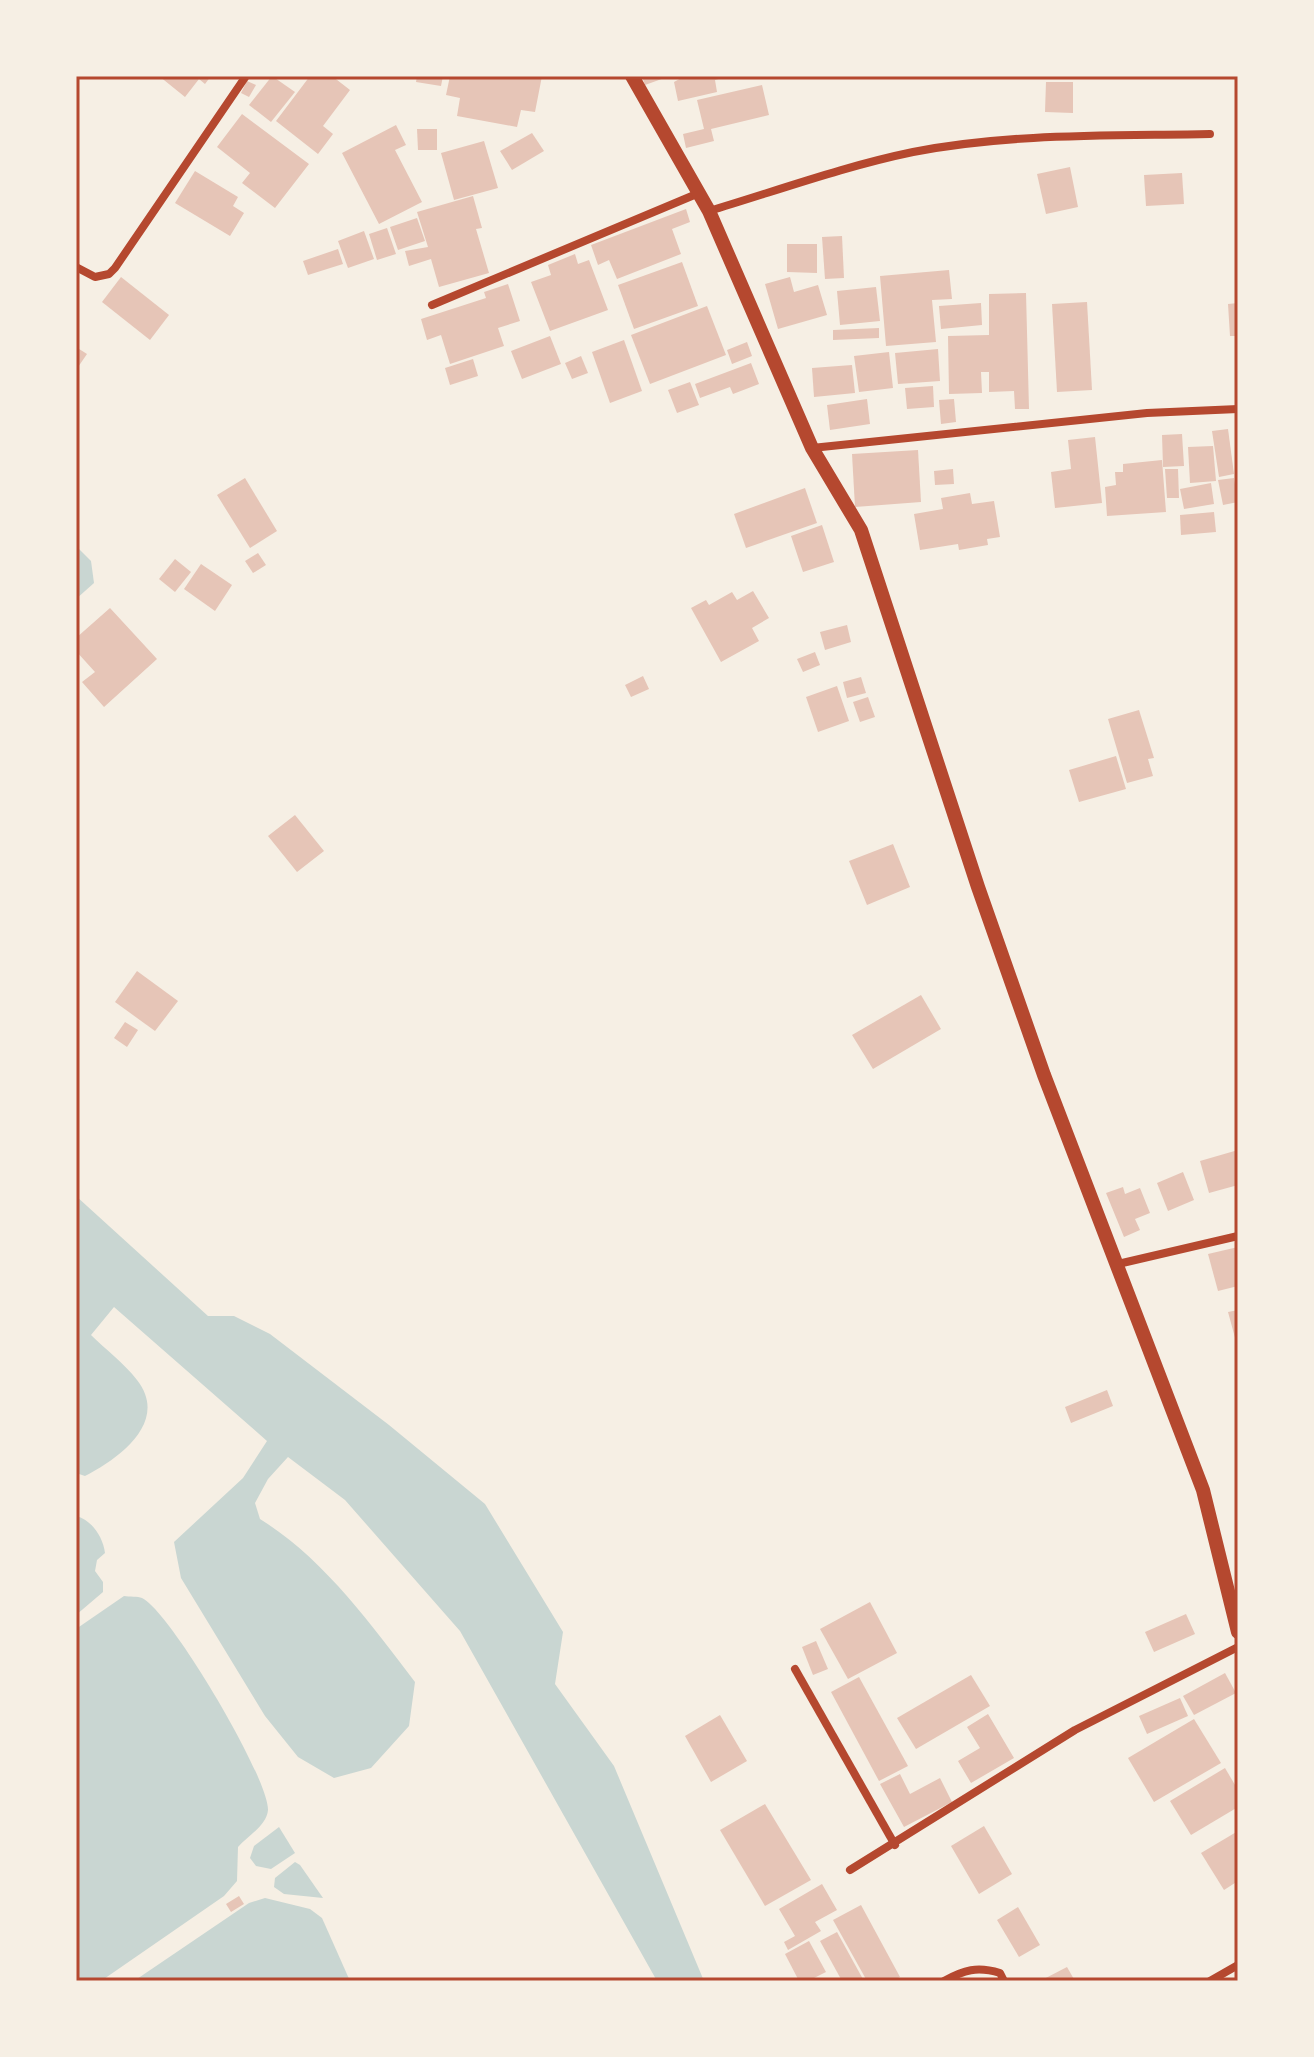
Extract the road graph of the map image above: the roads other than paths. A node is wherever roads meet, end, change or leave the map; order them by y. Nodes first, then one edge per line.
1 (246, 76) edge
2 (632, 76) edge
3 (1210, 134) dead end
4 (699, 193) junction
5 (709, 211) junction
6 (76, 267) edge
7 (432, 305) dead end
8 (1238, 409) edge
9 (812, 448) junction
10 (1238, 1236) edge
11 (1118, 1264) junction
12 (1236, 1615) edge
13 (1238, 1632) edge
14 (1238, 1647) edge
15 (795, 1669) dead end
16 (895, 1845) junction
17 (850, 1870) dead end
18 (1238, 1965) edge
19 (944, 1981) edge
20 (1004, 1981) edge
21 (1210, 1981) edge

1 - 6 street
2 - 4 street
3 - 5 street
4 - 5 street
4 - 7 street
5 - 9 street
8 - 9 street
9 - 11 street
10 - 11 street
11 - 12 street
12 - 13 street
14 - 16 street
15 - 16 street
16 - 17 street
18 - 21 street
19 - 20 street

